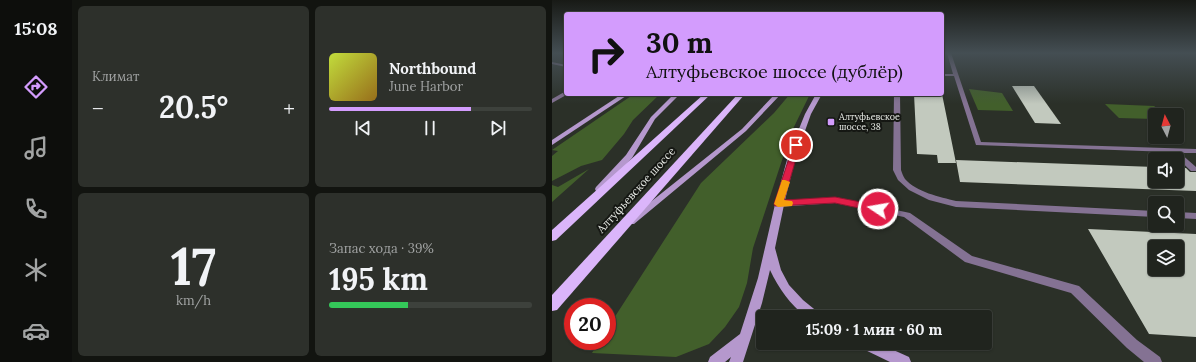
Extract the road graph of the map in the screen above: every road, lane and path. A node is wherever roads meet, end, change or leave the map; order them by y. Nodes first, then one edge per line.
1 (954, 70) edge
2 (944, 75) edge
3 (956, 75) junction
4 (564, 94) edge
5 (623, 96) edge
6 (675, 96) edge
7 (706, 96) edge
8 (740, 96) edge
9 (776, 96) edge
10 (818, 96) edge
11 (897, 96) edge
12 (552, 101) edge
13 (552, 143) edge
14 (1173, 150) junction
15 (1196, 151) edge
16 (1194, 169) dead end
17 (778, 204) junction
18 (1148, 214) edge
19 (1184, 215) edge
20 (1196, 216) edge
21 (574, 218) junction
22 (616, 234) junction
23 (552, 237) edge
24 (771, 239) junction
25 (552, 305) edge
26 (805, 310) edge
27 (745, 337) junction
28 (879, 350) edge
29 (715, 362) edge
30 (736, 362) edge
31 (904, 362) edge
32 (1154, 362) edge

1 - 3 lane
2 - 3 lane
3 - 14 lane
4 - 12 lane
5 - 13 main road
6 - 21 main road
7 - 21 main road, Алтуфьевское шоссе
8 - 22 main road, Алтуфьевское шоссе
9 - 22 main road
10 - 17 main road
11 - 18 lane
14 - 15 lane
14 - 16 lane
17 - 24 main road
17 - 32 lane
19 - 20 lane
21 - 23 main road, Алтуфьевское шоссе
22 - 25 main road, Алтуфьевское шоссе
24 - 26 main road
24 - 27 main road
27 - 29 main road
27 - 30 main road
28 - 31 main road

